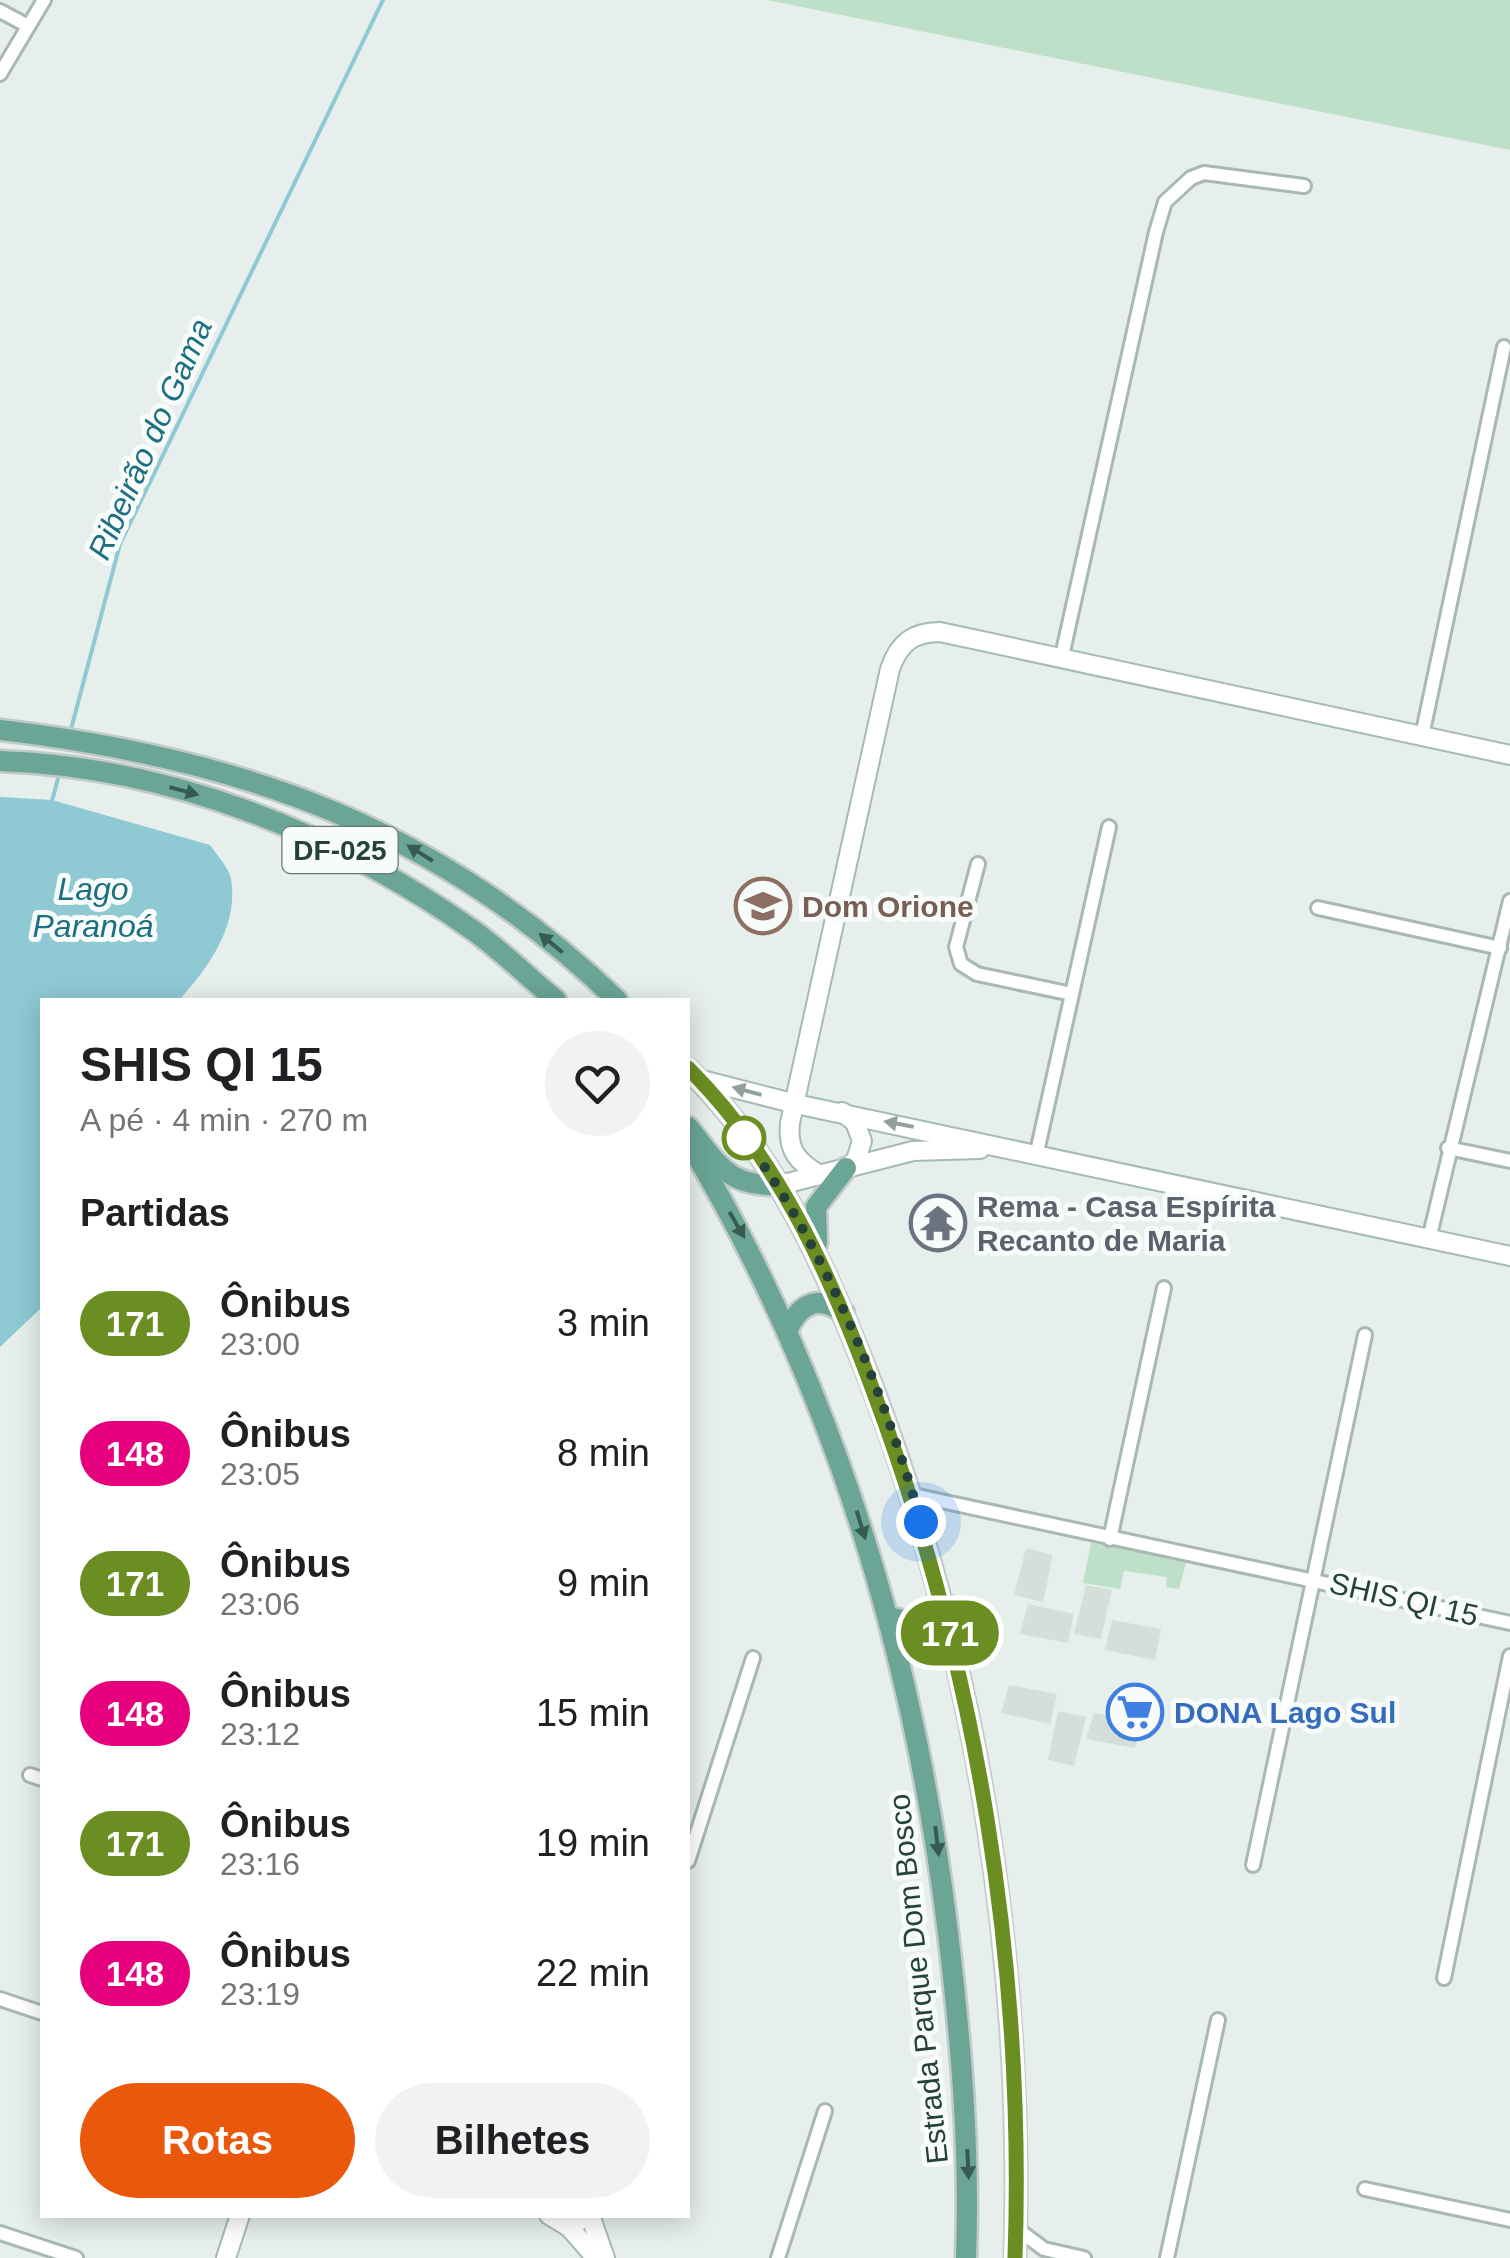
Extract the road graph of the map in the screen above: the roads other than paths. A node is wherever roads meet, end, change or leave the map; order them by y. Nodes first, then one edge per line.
1 (44, 0) edge
2 (0, 11) edge
3 (28, 26) junction
4 (0, 74) edge
5 (1304, 186) dead end
6 (1505, 355) edge
7 (1062, 656) junction
8 (0, 730) edge
9 (1422, 736) junction
10 (1510, 755) edge
11 (0, 760) edge
12 (1109, 827) dead end
13 (978, 864) dead end
14 (1510, 901) edge
15 (503, 905) junction
16 (1318, 908) dead end
17 (478, 934) junction
18 (1500, 948) junction
19 (1072, 994) junction
20 (554, 998) edge
21 (615, 998) edge
22 (693, 1074) edge
23 (796, 1104) junction
24 (842, 1112) junction
25 (690, 1129) edge
26 (690, 1144) edge
27 (1448, 1148) junction
28 (1030, 1151) junction
29 (1510, 1161) edge
30 (846, 1168) junction
31 (820, 1175) junction
32 (780, 1185) junction
33 (1429, 1239) junction
34 (1510, 1256) edge
35 (822, 1264) junction
36 (1164, 1288) dead end
37 (844, 1313) junction
38 (788, 1330) junction
39 (1364, 1336) dead end
40 (913, 1494) junction
41 (945, 1502) junction
42 (921, 1522) junction
43 (1110, 1538) junction
44 (1312, 1579) junction
45 (944, 1603) junction
46 (888, 1617) junction
47 (1510, 1623) edge
48 (1510, 1656) edge
49 (752, 1658) dead end
50 (690, 1855) edge
51 (1253, 1865) dead end
52 (1444, 1978) dead end
53 (0, 1999) edge
54 (40, 2012) edge
55 (1218, 2020) dead end
56 (825, 2111) dead end
57 (1365, 2189) dead end
58 (239, 2218) edge
59 (554, 2218) edge
60 (585, 2218) edge
61 (591, 2218) edge
62 (1510, 2220) edge
63 (569, 2227) junction
64 (1016, 2228) junction
65 (0, 2234) edge
66 (1044, 2249) junction
67 (76, 2258) edge
68 (226, 2258) edge
69 (596, 2258) edge
70 (605, 2258) edge
71 (778, 2258) edge
72 (966, 2258) edge
73 (1018, 2258) edge
74 (1084, 2258) edge
75 (1168, 2258) edge

1 - 3 street
2 - 3 street
3 - 4 street
5 - 7 street
6 - 9 street
7 - 9 street
7 - 23 street
15 -> 8 main road, DF-025
9 - 10 street
11 -> 17 main road, DF-025
12 - 19 street
13 - 19 street
14 - 18 street
15 - 17 main road
21 -> 15 main road, DF-025
16 - 18 street
17 - 20 main road, DF-025
18 - 27 street
19 - 28 street
23 -> 22 street
22 - 32 main road
23 - 24 street
23 - 31 street
28 -> 24 street
24 - 30 street
25 - 32 main road
26 -> 38 main road, Estrada Parque Dom Bosco
27 - 29 street
27 - 33 street
28 - 30 street
28 - 33 street
30 - 31 street
30 - 35 main road
31 - 32 street
32 - 35 main road
33 - 34 street
35 - 37 main road
36 - 43 street
37 - 38 main road
37 - 40 main road
38 -> 46 main road, Estrada Parque Dom Bosco
39 - 44 street
40 - 41 street, SHIS QI 15
40 - 42 main road
41 - 42 street
41 - 43 street, SHIS QI 15
42 - 45 main road
43 - 44 street, SHIS QI 15
44 - 47 street, SHIS QI 15
44 - 51 street
45 - 46 main road
45 - 64 main road
46 -> 72 main road, Estrada Parque Dom Bosco
48 - 52 street
49 - 50 street
53 - 54 street
55 - 75 street
56 - 71 street
57 - 62 street
58 - 68 street
59 - 63 street
60 - 63 street
61 - 70 street
63 - 69 street
64 - 66 street
64 - 73 main road
65 - 67 street
66 - 73 street
66 - 74 street

